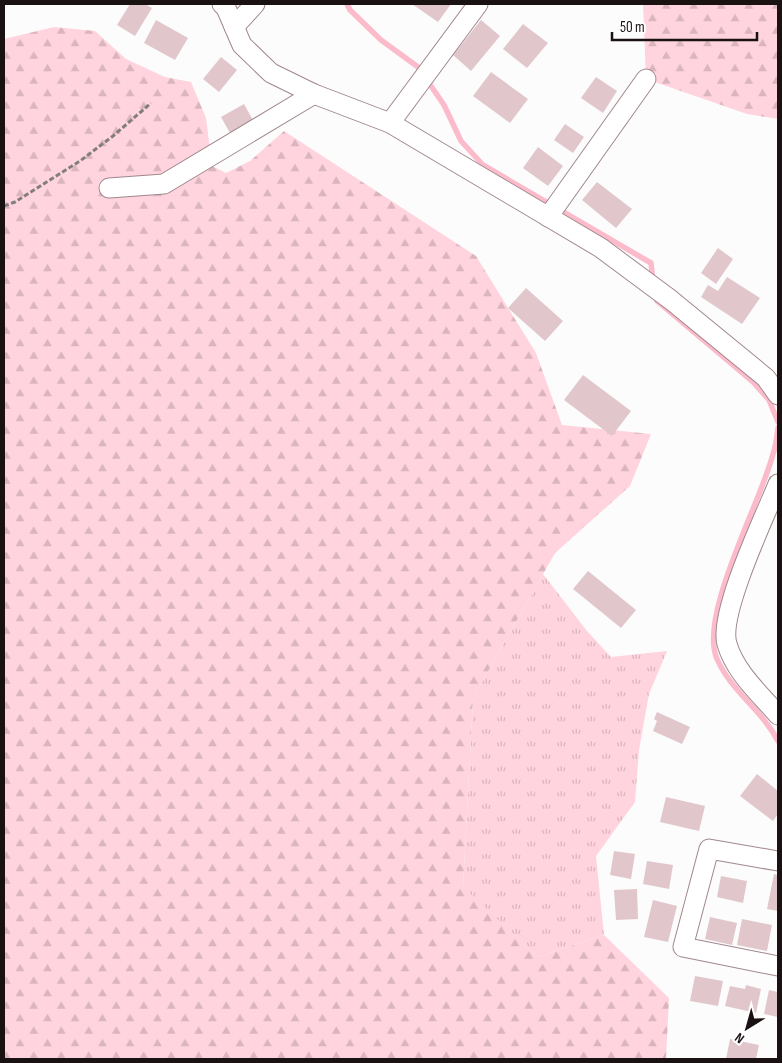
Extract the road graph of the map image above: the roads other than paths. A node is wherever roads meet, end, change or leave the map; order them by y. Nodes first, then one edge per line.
1 (222, 4) edge
2 (255, 4) edge
3 (478, 4) edge
4 (234, 27) junction
5 (646, 79) dead end
6 (314, 94) junction
7 (390, 123) junction
8 (108, 188) dead end
9 (548, 217) junction
10 (778, 395) edge
11 (778, 484) edge
12 (778, 715) edge
13 (778, 861) edge
14 (778, 966) edge

1 - 4 street
2 - 4 street
3 - 7 street
4 - 6 street
5 - 9 street
6 - 7 street
6 - 8 street
7 - 9 street
9 - 10 street
11 - 12 street
13 - 14 street

